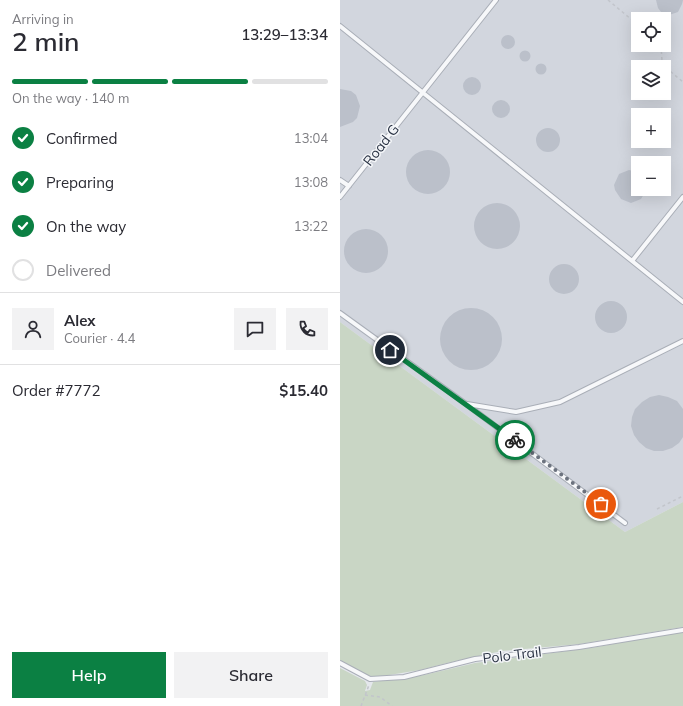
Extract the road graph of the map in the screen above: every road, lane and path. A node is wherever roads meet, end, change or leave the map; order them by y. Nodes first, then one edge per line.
1 (496, 0) edge
2 (608, 0) edge
3 (631, 19) edge
4 (340, 26) edge
5 (661, 52) edge
6 (683, 82) edge
7 (422, 92) junction
8 (340, 180) edge
9 (349, 186) junction
10 (340, 197) edge
11 (683, 197) edge
12 (632, 261) junction
13 (683, 302) edge
14 (340, 313) edge
15 (683, 341) edge
16 (466, 404) junction
17 (683, 496) edge
18 (656, 509) dead end
19 (625, 523) dead end
20 (683, 630) edge
21 (340, 663) edge
22 (370, 680) junction
23 (365, 695) junction
24 (361, 706) edge
25 (392, 706) edge

1 - 7 lane, Road G
2 - 3 path
4 - 7 lane
5 - 6 path
7 - 9 lane, Road G
7 - 12 lane
8 - 9 lane
9 - 10 lane, Road G
11 - 12 lane
12 - 13 lane
14 - 16 lane
15 - 16 lane
16 - 19 lane
17 - 18 path
20 - 22 lane, Polo Trail
21 - 22 lane
22 - 23 path
23 - 24 path
23 - 25 path

